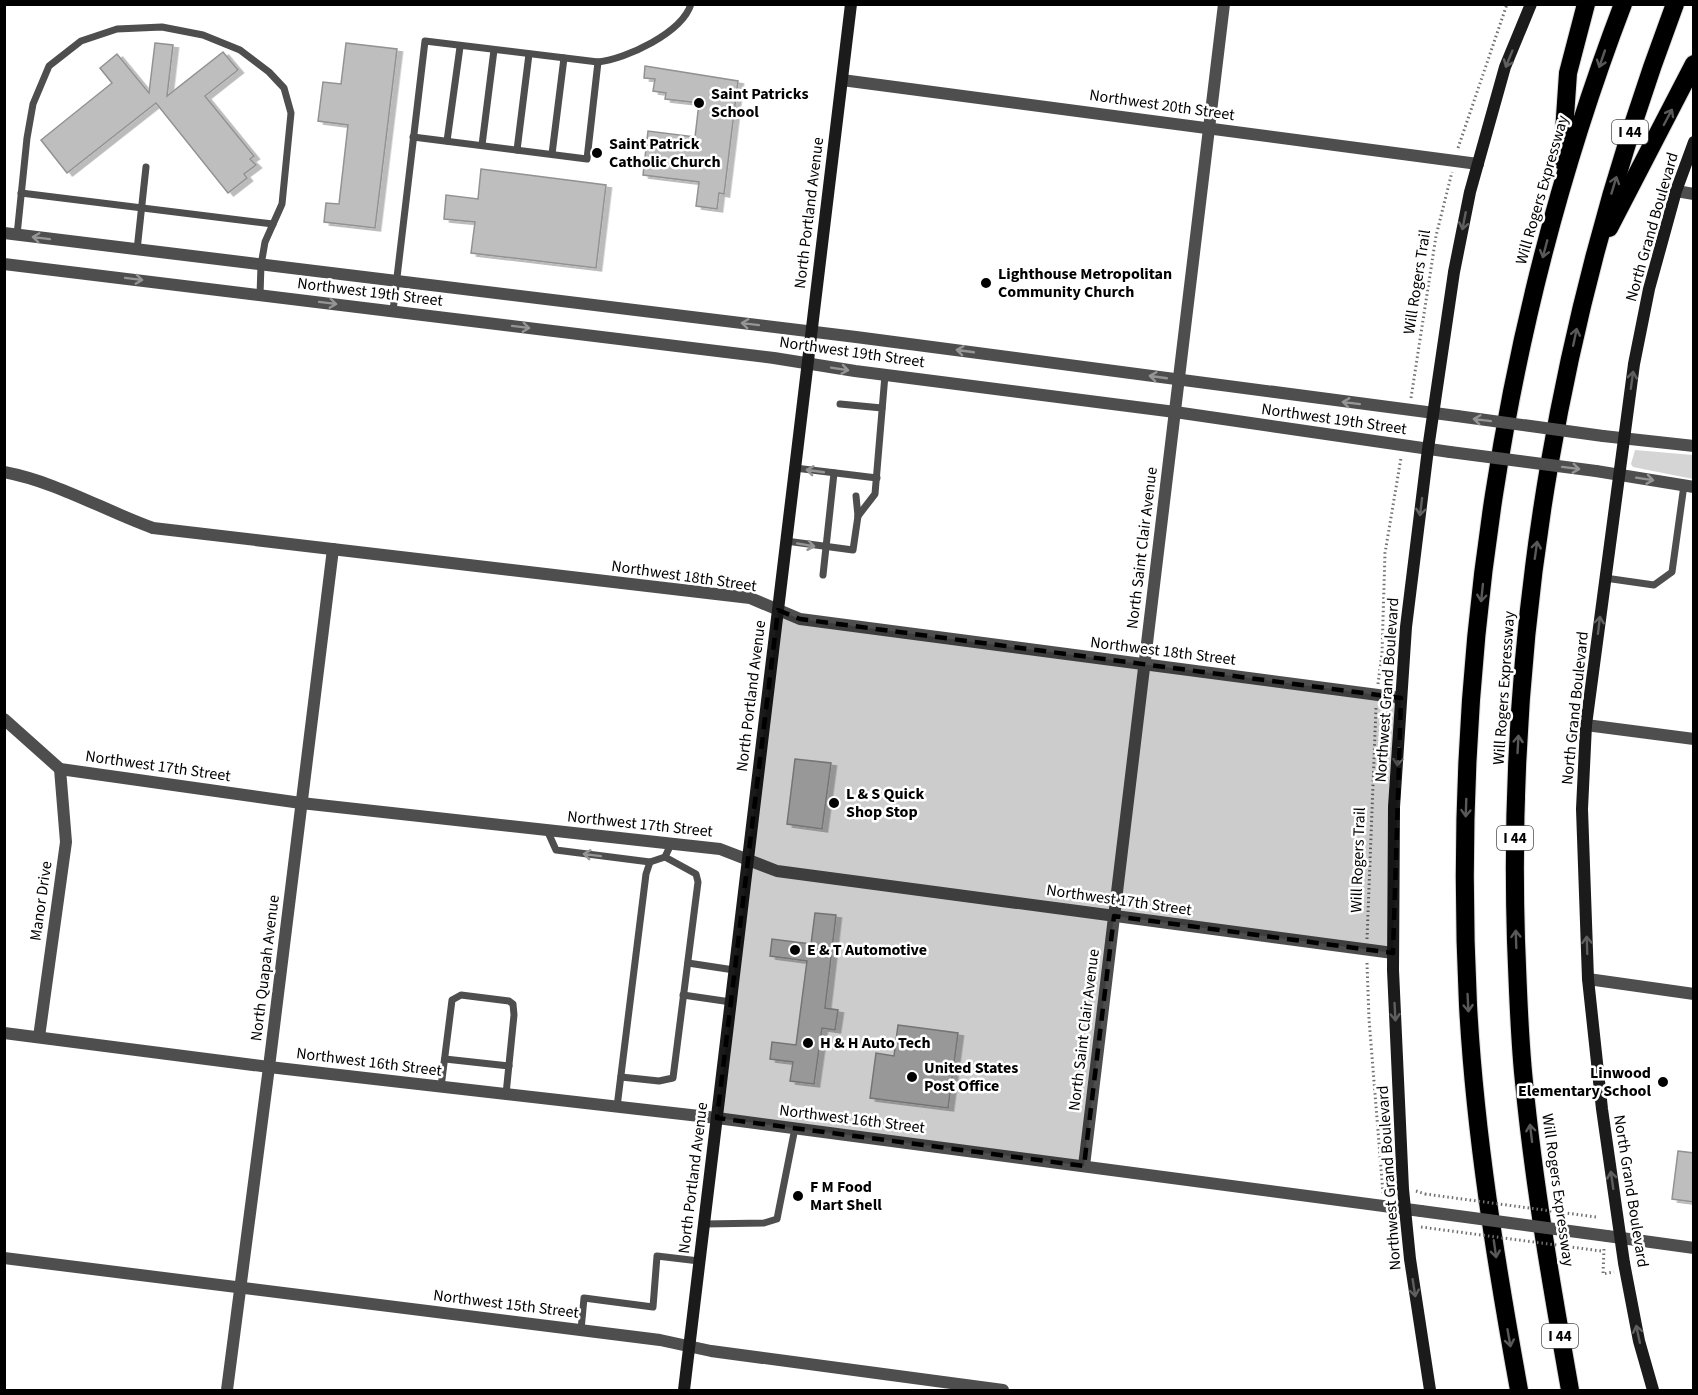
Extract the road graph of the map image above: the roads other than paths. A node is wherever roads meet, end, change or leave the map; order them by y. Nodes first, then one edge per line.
1 (691, 4) edge
2 (851, 4) edge
3 (1224, 4) edge
4 (1531, 4) edge
5 (1586, 4) edge
6 (1623, 4) edge
7 (1675, 4) edge
8 (460, 47) junction
9 (494, 50) junction
10 (529, 54) junction
11 (564, 58) junction
12 (598, 62) junction
13 (1694, 64) edge
14 (842, 80) junction
15 (1209, 128) junction
16 (413, 137) junction
17 (447, 141) junction
18 (1694, 142) edge
19 (482, 145) junction
20 (517, 150) junction
21 (552, 154) junction
22 (1478, 164) junction
23 (146, 167) dead end
24 (1676, 191) junction
25 (1560, 192) junction
26 (21, 193) junction
27 (1694, 194) edge
28 (141, 207) junction
29 (273, 224) junction
30 (11, 234) edge
31 (137, 250) junction
32 (1592, 262) junction
33 (4, 264) edge
34 (261, 265) junction
35 (396, 281) junction
36 (260, 295) junction
37 (393, 311) junction
38 (812, 332) junction
39 (807, 363) junction
40 (885, 375) junction
41 (1179, 380) junction
42 (840, 404) dead end
43 (882, 408) junction
44 (1175, 412) junction
45 (1433, 413) junction
46 (1623, 438) junction
47 (1694, 446) edge
48 (1428, 449) junction
49 (795, 468) junction
50 (4, 472) edge
51 (834, 473) junction
52 (1618, 475) junction
53 (858, 476) junction
54 (867, 477) junction
55 (877, 478) junction
56 (857, 485) dead end
57 (1689, 486) edge
58 (867, 487) dead end
59 (856, 496) dead end
60 (866, 498) dead end
61 (858, 516) junction
62 (786, 541) junction
63 (826, 548) junction
64 (333, 549) junction
65 (823, 575) dead end
66 (1605, 578) junction
67 (778, 610) junction
68 (1145, 665) junction
69 (1401, 698) junction
70 (4, 719) edge
71 (1586, 725) junction
72 (1694, 739) edge
73 (60, 769) junction
74 (302, 803) junction
75 (547, 830) junction
76 (671, 844) junction
77 (665, 857) junction
78 (748, 860) junction
79 (650, 862) junction
80 (1114, 916) junction
81 (1393, 953) junction
82 (688, 963) junction
83 (735, 970) junction
84 (1588, 979) junction
85 (1694, 994) edge
86 (683, 995) junction
87 (731, 1002) junction
88 (4, 1033) edge
89 (39, 1037) junction
90 (444, 1059) junction
91 (509, 1066) junction
92 (269, 1067) junction
93 (621, 1077) junction
94 (441, 1087) junction
95 (506, 1094) junction
96 (617, 1107) junction
97 (717, 1118) junction
98 (795, 1128) junction
99 (1084, 1166) junction
100 (1405, 1209) junction
101 (704, 1224) junction
102 (1614, 1237) junction
103 (1694, 1248) edge
104 (4, 1258) edge
105 (699, 1261) junction
106 (239, 1288) junction
107 (581, 1330) junction
108 (689, 1346) junction
109 (227, 1390) edge
110 (684, 1390) edge
111 (1003, 1390) edge
112 (1430, 1390) edge
113 (1519, 1390) edge
114 (1570, 1390) edge
115 (1653, 1390) edge

1 - 12 lane
2 - 14 main road, North Portland Avenue
3 - 15 street, North Saint Clair Avenue
4 -> 22 main road, Northwest Grand Boulevard
5 - 25 highway
6 -> 25 highway, Will Rogers Expressway
32 -> 7 highway, Will Rogers Expressway / I 44
8 - 9 lane
8 - 16 lane
8 - 17 lane
9 - 10 lane
9 - 19 lane
10 - 11 lane
10 - 20 lane
11 - 12 lane
11 - 21 lane
12 - 21 lane
32 -> 13 highway
14 - 15 street, Northwest 20th Street
14 - 38 main road, North Portland Avenue
15 - 22 street, Northwest 20th Street
15 - 41 street, North Saint Clair Avenue
16 - 17 lane
16 - 35 lane
17 - 19 lane
18 - 24 main road, North Grand Boulevard
19 - 20 lane
20 - 21 lane
22 -> 45 main road, Northwest Grand Boulevard
23 - 28 lane
24 - 27 street
46 -> 24 main road, North Grand Boulevard
25 -> 113 highway, Will Rogers Expressway
26 - 28 lane
26 - 29 lane
26 - 30 lane
28 - 29 lane
28 - 31 lane
29 - 34 lane
31 -> 30 street, Northwest 19th Street
31 - 34 street, Northwest 19th Street
114 -> 32 highway, Will Rogers Expressway / I 44
33 -> 36 street, Northwest 19th Street
34 - 35 street, Northwest 19th Street
34 - 36 lane
35 - 37 lane
38 -> 35 street, Northwest 19th Street
36 -> 37 street, Northwest 19th Street
37 -> 39 street, Northwest 19th Street
38 - 39 main road, North Portland Avenue
41 -> 38 street, Northwest 19th Street
39 -> 40 street, Northwest 19th Street
39 - 49 main road, North Portland Avenue
40 - 43 lane
40 - 44 street, Northwest 19th Street
41 - 44 street, North Saint Clair Avenue
45 -> 41 street, Northwest 19th Street
42 - 43 lane
43 - 55 lane
44 - 48 street, Northwest 19th Street
44 - 68 street, North Saint Clair Avenue
46 -> 45 street, Northwest 19th Street, bridge
45 - 48 main road, Northwest Grand Boulevard
46 - 47 street, Northwest 19th Street
46 - 52 main road, North Grand Boulevard
48 -> 52 street, Northwest 19th Street, bridge
48 -> 69 main road, Northwest Grand Boulevard
51 -> 49 lane
49 - 62 main road, North Portland Avenue
50 - 64 street, Northwest 18th Street
51 - 53 lane
51 - 63 lane
52 -> 57 street, Northwest 19th Street
52 - 66 main road, North Grand Boulevard
53 - 54 lane
53 - 56 lane
54 - 55 lane
54 - 58 lane
55 - 61 lane
57 - 66 lane
59 - 61 lane
60 - 61 lane
61 - 63 lane
62 -> 63 lane
62 - 67 main road, North Portland Avenue
63 - 65 lane
64 - 67 street, Northwest 18th Street
64 - 74 street, North Quapah Avenue
71 -> 66 main road, North Grand Boulevard
67 - 68 street, Northwest 18th Street
67 - 78 main road, North Portland Avenue
68 - 69 street, Northwest 18th Street
68 - 80 street, North Saint Clair Avenue
69 -> 81 main road, Northwest Grand Boulevard
70 - 73 street, Northwest 17th Street
71 - 72 street
84 -> 71 main road, North Grand Boulevard
73 - 74 street, Northwest 17th Street
73 - 89 street, Manor Drive
74 - 75 street, Northwest 17th Street
74 - 92 street, North Quapah Avenue
75 - 76 street, Northwest 17th Street
79 -> 75 lane
76 - 77 lane
76 - 78 street, Northwest 17th Street
77 - 79 lane
77 - 82 lane
78 - 80 street, Northwest 17th Street
78 - 83 main road, North Portland Avenue
79 - 93 lane
80 - 81 street, Northwest 17th Street
80 - 99 street, North Saint Clair Avenue
81 -> 100 main road, Northwest Grand Boulevard
82 - 83 lane
82 - 86 lane
83 - 87 main road, North Portland Avenue
84 - 85 street
102 -> 84 main road, North Grand Boulevard
86 - 87 lane
86 - 93 lane
87 - 97 main road, North Portland Avenue
88 - 89 street, Northwest 16th Street
89 - 92 street, Northwest 16th Street
90 - 91 lane
90 - 91 lane
90 - 94 lane
91 - 95 lane
92 - 94 street, Northwest 16th Street
92 - 106 street, North Quapah Avenue
93 - 96 lane
94 - 95 street, Northwest 16th Street
95 - 96 street, Northwest 16th Street
96 - 97 street, Northwest 16th Street
97 - 98 street, Northwest 16th Street
97 - 101 main road, North Portland Avenue
98 - 99 street, Northwest 16th Street
98 - 101 lane
99 - 100 street, Northwest 16th Street
100 - 102 street, Northwest 16th Street, bridge
100 -> 112 main road, Northwest Grand Boulevard
101 - 105 main road, North Portland Avenue
102 - 103 street, Northwest 16th Street
115 -> 102 main road, North Grand Boulevard
104 - 106 street, Northwest 15th Street
105 - 107 lane
105 - 108 main road, North Portland Avenue
106 - 107 street, Northwest 15th Street
106 - 109 street, North Quapah Avenue
107 - 108 street, Northwest 15th Street
108 - 110 main road, North Portland Avenue
108 - 111 street, Northwest 15th Street

